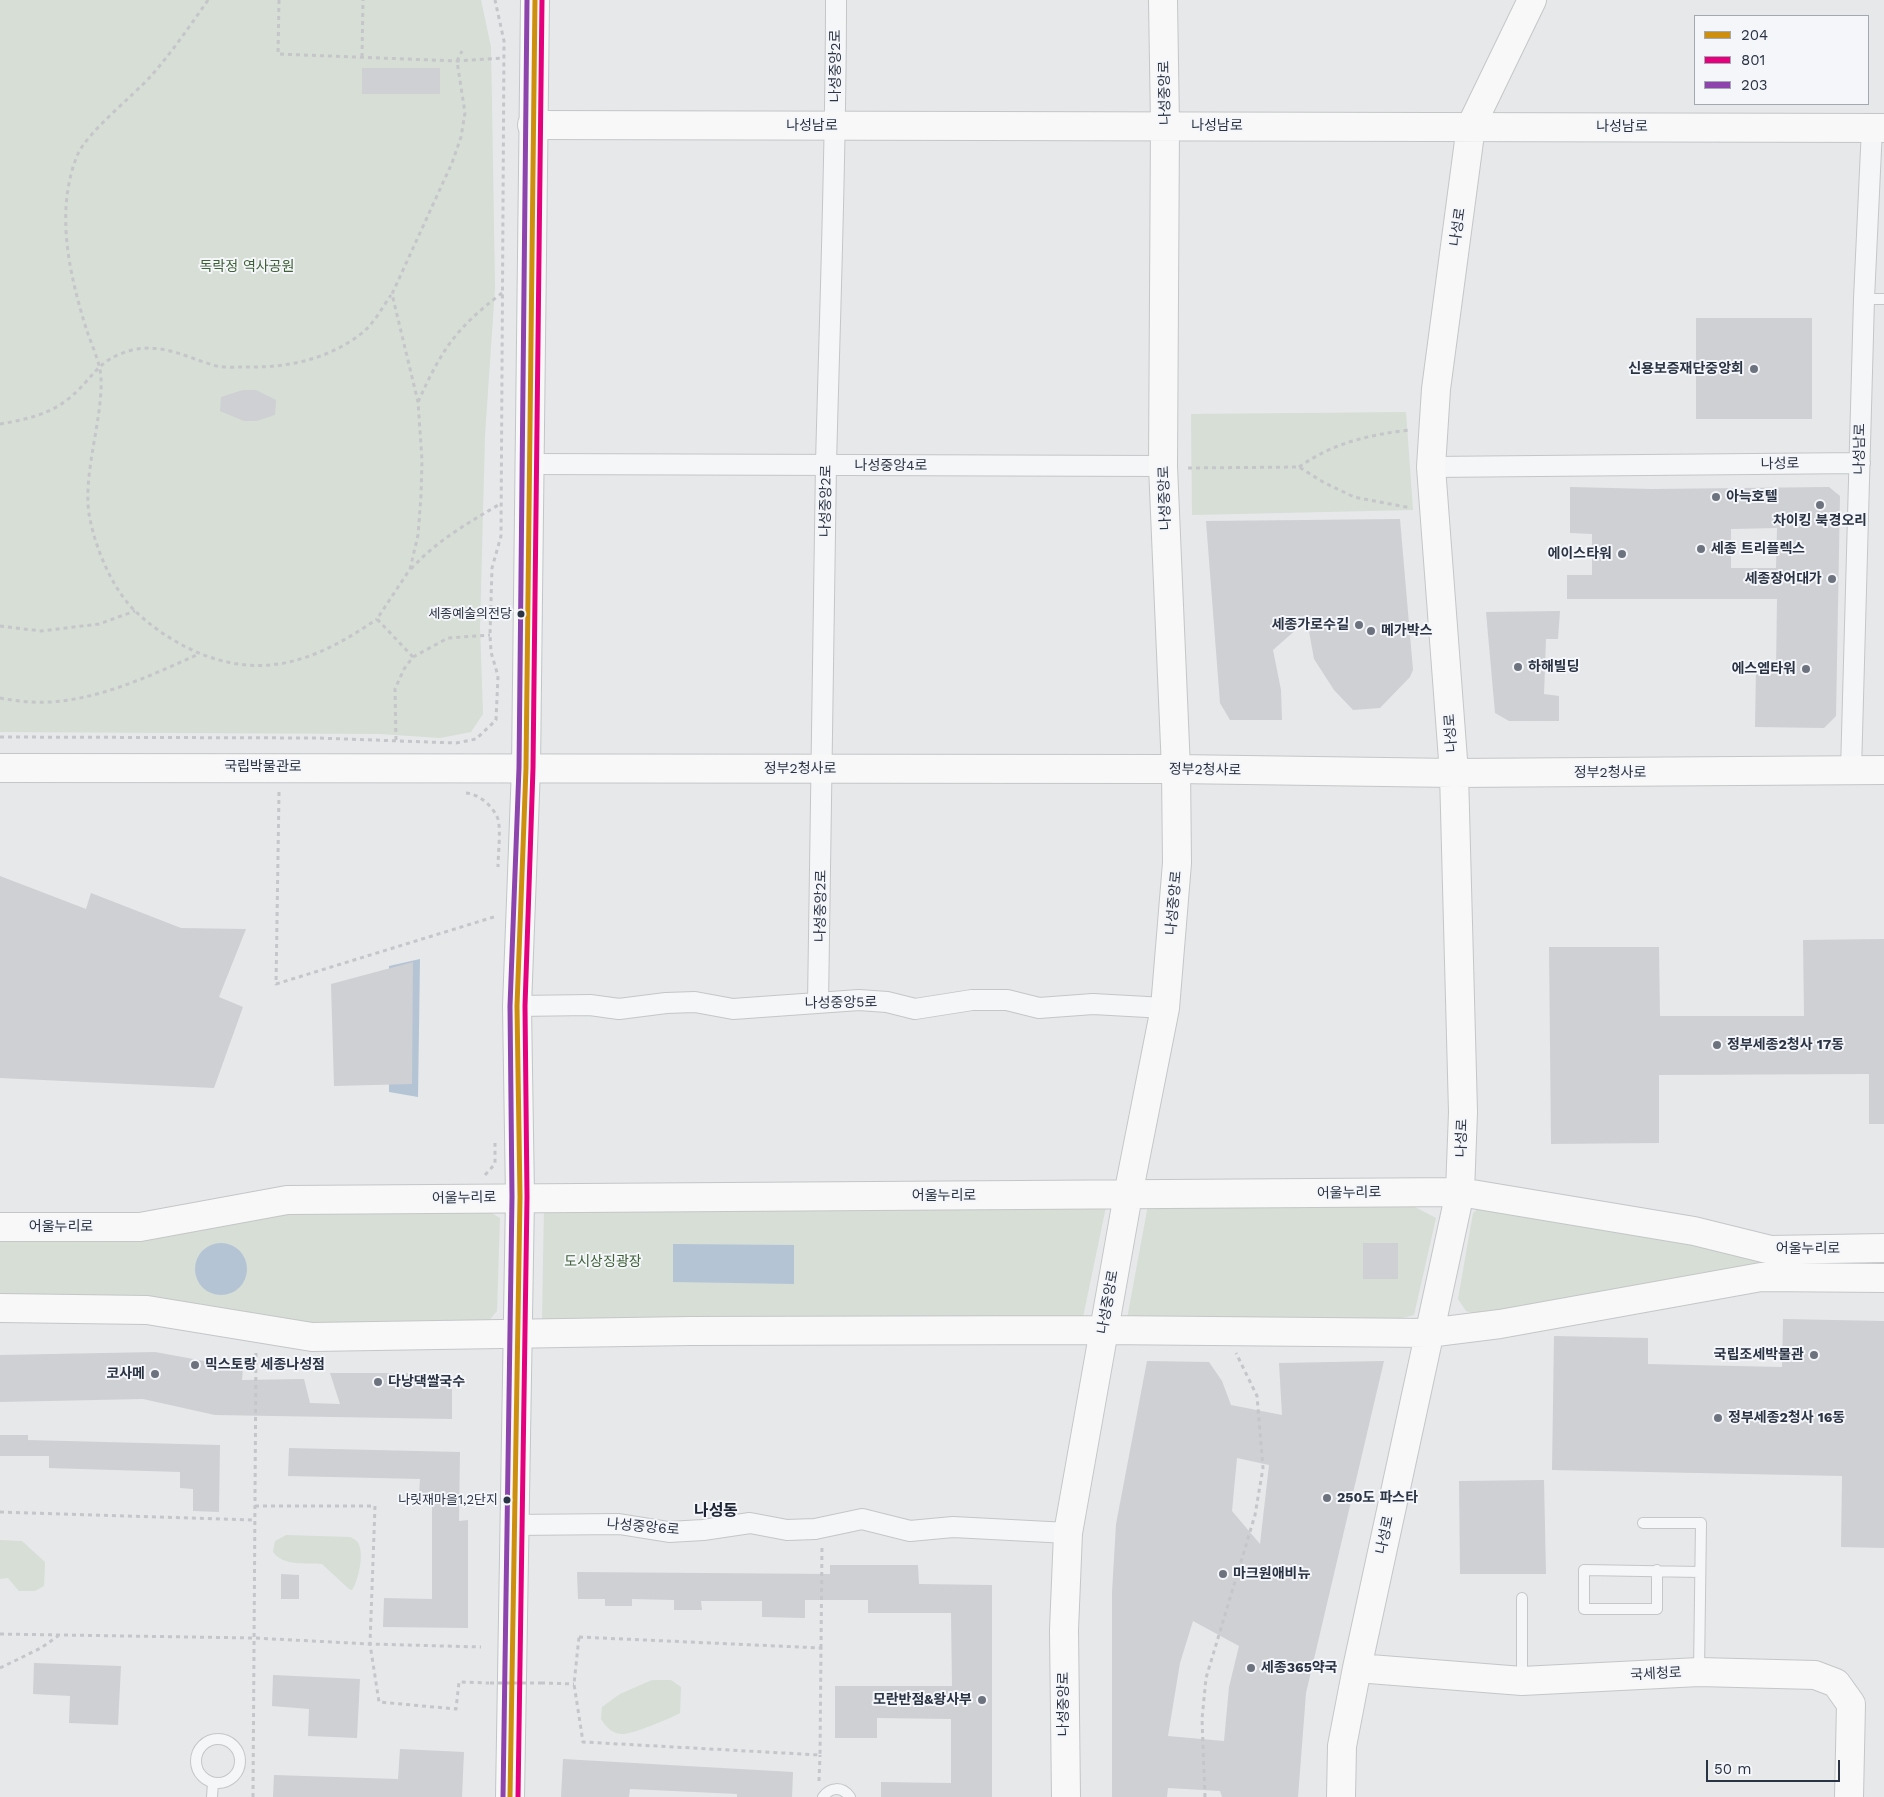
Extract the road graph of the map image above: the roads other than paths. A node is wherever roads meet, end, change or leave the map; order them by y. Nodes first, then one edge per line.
1 (535, 0) edge
2 (836, 0) edge
3 (1163, 0) edge
4 (1532, 0) edge
5 (532, 125) junction
6 (836, 126) junction
7 (1166, 126) junction
8 (1471, 126) junction
9 (1878, 128) edge
10 (1864, 299) junction
11 (1884, 299) edge
12 (1860, 463) junction
13 (530, 464) junction
14 (826, 466) junction
15 (1175, 467) junction
16 (1431, 467) junction
17 (0, 768) edge
18 (526, 768) junction
19 (1176, 769) junction
20 (824, 770) junction
21 (1851, 770) junction
22 (1884, 770) edge
23 (1454, 773) junction
24 (818, 1003) junction
25 (517, 1006) junction
26 (1165, 1008) junction
27 (1460, 1192) junction
28 (1128, 1195) junction
29 (520, 1197) junction
30 (0, 1227) edge
31 (1884, 1248) edge
32 (1884, 1278) edge
33 (0, 1308) edge
34 (1103, 1330) junction
35 (1428, 1333) junction
36 (516, 1335) junction
37 (1643, 1523) dead end
38 (514, 1525) junction
39 (1068, 1533) junction
40 (1657, 1570) junction
41 (1700, 1572) junction
42 (1522, 1598) dead end
43 (1357, 1668) junction
44 (1699, 1672) junction
45 (1522, 1681) junction
46 (213, 1783) junction
47 (821, 1793) edge
48 (212, 1797) edge
49 (510, 1797) edge
50 (850, 1797) edge
51 (1066, 1797) edge
52 (1341, 1797) edge
53 (1849, 1797) edge

1 - 5 street
2 - 6 street, 나성중앙2로
3 - 7 street, 나성중앙로
4 - 8 street, 나성로
5 - 6 street, 나성남로
5 - 13 street
6 - 7 street, 나성남로
6 - 14 street, 나성중앙2로
7 - 8 street, 나성남로
7 - 15 street, 나성중앙로
8 - 9 street, 나성남로
8 - 16 street, 나성로
9 - 10 street, 나성남로
10 - 11 lane
10 - 12 street, 나성남로
12 - 16 street, 나성로
12 - 21 street, 나성남로
13 - 14 street, 나성중앙4로
13 - 18 street
14 - 15 street, 나성중앙4로
14 - 20 street, 나성중앙2로
15 - 19 street, 나성중앙로
16 - 23 street, 나성로
17 - 18 street, 국립박물관로
18 - 20 street, 정부2청사로
18 - 25 street
19 - 20 street, 정부2청사로
19 - 23 street, 정부2청사로
19 - 26 street, 나성중앙로
20 - 24 street, 나성중앙2로
21 - 22 street, 정부2청사로
21 - 23 street, 정부2청사로
23 - 27 street, 나성로
24 - 25 street, 나성중앙5로
24 - 26 street, 나성중앙5로
25 - 29 street
26 - 28 street, 나성중앙로
27 - 28 street, 어울누리로
27 - 31 street, 어울누리로
27 - 35 street, 나성로
28 - 29 street, 어울누리로
28 - 34 street, 나성중앙로
29 - 30 street, 어울누리로
29 - 36 street
32 - 35 street, 어울누리로
33 - 36 street, 어울누리로
34 - 35 street, 어울누리로
34 - 36 street, 어울누리로
34 - 39 street, 나성중앙로
35 - 43 street, 나성로
36 - 38 street
37 - 41 lane
38 - 39 street, 나성중앙6로
38 - 49 street
39 - 51 street, 나성중앙로
40 - 40 lane
40 - 41 lane
41 - 44 lane
42 - 45 lane
43 - 45 street, 국세청로
43 - 52 street, 나성로
44 - 45 street, 국세청로
44 - 53 street, 국세청로
46 - 46 lane
46 - 48 lane
47 - 50 lane

